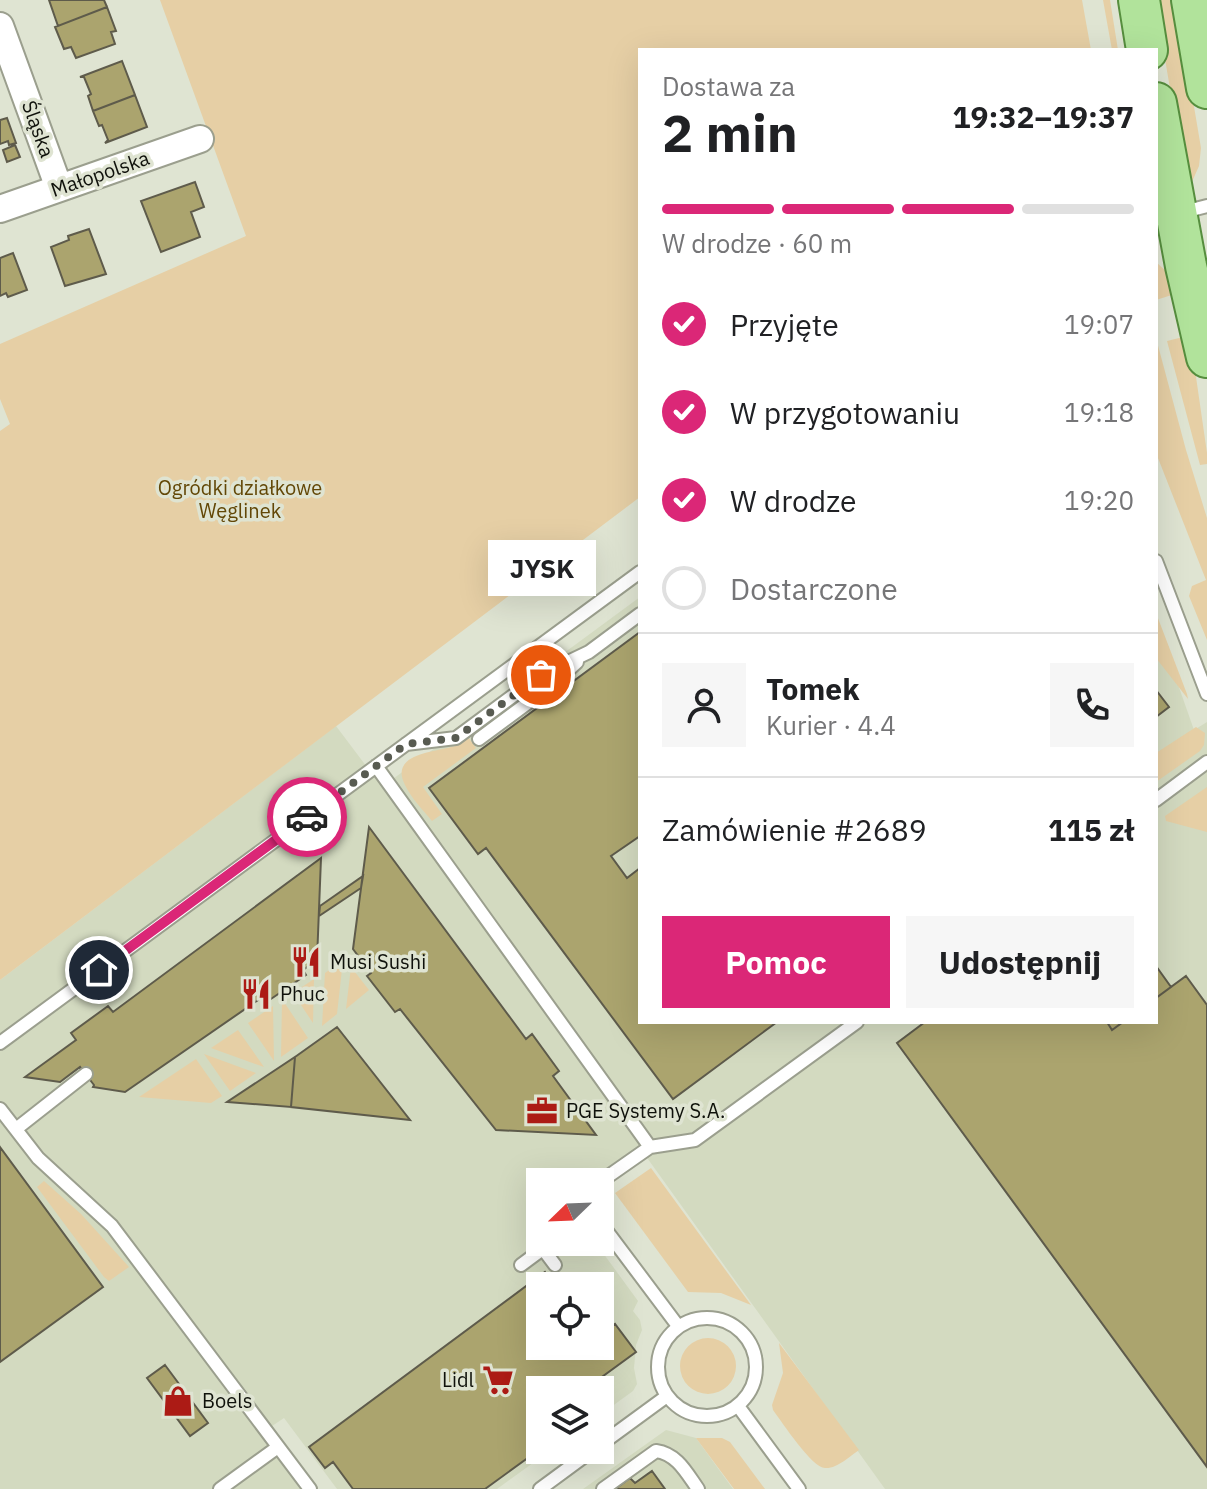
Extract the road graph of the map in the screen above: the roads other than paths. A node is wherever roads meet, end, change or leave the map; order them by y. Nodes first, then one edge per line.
1 (1139, 0) edge
2 (1192, 0) edge
3 (0, 26) edge
4 (1147, 48) edge
5 (1207, 88) edge
6 (1158, 113) edge
7 (200, 139) dead end
8 (59, 188) junction
9 (0, 209) edge
10 (1179, 213) edge
11 (1207, 357) edge
12 (1158, 566) edge
13 (638, 573) edge
14 (638, 615) edge
15 (589, 652) junction
16 (1207, 694) edge
17 (479, 739) dead end
18 (406, 744) junction
19 (1207, 762) edge
20 (376, 766) junction
21 (1158, 799) edge
22 (854, 1024) edge
23 (0, 1043) edge
24 (86, 1074) dead end
25 (0, 1109) edge
26 (16, 1129) junction
27 (650, 1147) junction
28 (614, 1172) edge
29 (614, 1241) edge
30 (533, 1256) edge
31 (552, 1256) edge
32 (521, 1265) dead end
33 (555, 1265) dead end
34 (678, 1326) junction
35 (667, 1396) junction
36 (738, 1406) junction
37 (614, 1435) edge
38 (278, 1447) junction
39 (574, 1464) edge
40 (220, 1489) edge
41 (310, 1489) edge
42 (540, 1489) edge
43 (603, 1489) edge
44 (698, 1489) edge
45 (799, 1489) edge

1 - 4 main road
2 - 5 main road
3 - 8 street, Śląska
6 - 10 main road
7 - 8 street, Małopolska
8 - 9 street, Małopolska
10 - 11 main road
12 - 16 lane
13 - 18 lane
14 - 15 lane
15 - 17 lane
15 - 18 lane
18 - 20 lane
19 - 21 lane
20 - 23 lane
20 - 27 lane
22 - 27 lane
24 - 26 lane
25 - 26 lane
26 - 38 lane
27 - 28 lane
29 - 34 lane
30 - 32 lane
31 - 33 lane
34 - 35 lane
34 - 36 lane
35 - 36 lane
35 - 37 lane
36 - 45 lane
38 - 40 lane
38 - 41 lane
39 - 42 lane
43 - 44 lane

